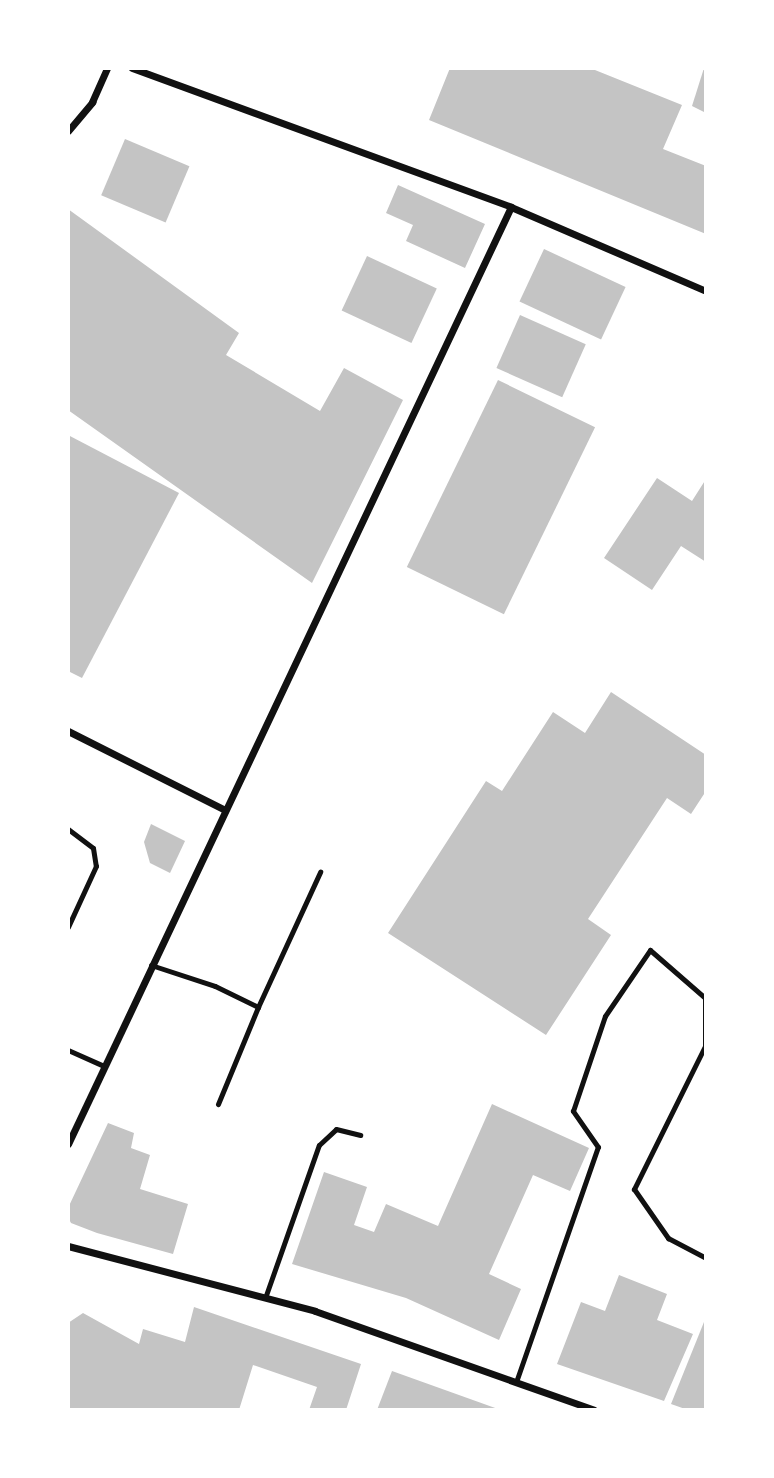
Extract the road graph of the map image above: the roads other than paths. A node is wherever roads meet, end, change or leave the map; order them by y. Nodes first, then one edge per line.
1 (107, 68) edge
2 (132, 68) edge
3 (68, 131) edge
4 (512, 207) junction
5 (706, 291) edge
6 (68, 732) edge
7 (223, 809) junction
8 (68, 830) edge
9 (320, 872) dead end
10 (68, 928) edge
11 (151, 965) junction
12 (258, 1007) junction
13 (68, 1050) edge
14 (104, 1066) junction
15 (218, 1104) dead end
16 (360, 1135) dead end
17 (68, 1144) edge
18 (68, 1246) edge
19 (706, 1258) edge
20 (265, 1298) junction
21 (516, 1382) junction
22 (594, 1410) edge

1 - 3 street
2 - 4 street
4 - 5 street
4 - 7 street
6 - 7 street
7 - 11 street
8 - 10 lane
9 - 12 lane
11 - 12 lane
11 - 14 street
12 - 15 lane
13 - 14 lane
14 - 17 street
16 - 20 lane
18 - 20 street
19 - 21 lane
20 - 21 street
21 - 22 street

